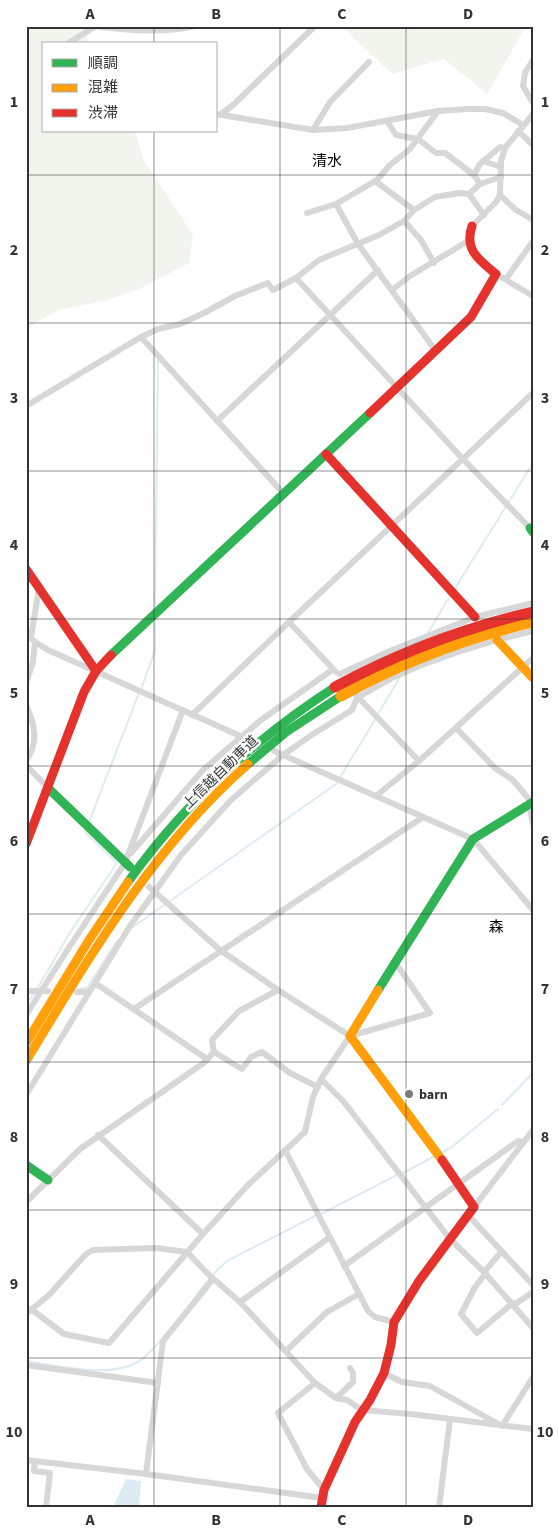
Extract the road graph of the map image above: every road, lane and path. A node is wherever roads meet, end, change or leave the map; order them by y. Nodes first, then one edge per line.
1 (96, 26) edge
2 (195, 26) edge
3 (315, 26) edge
4 (70, 42) edge
5 (533, 60) edge
6 (369, 62) dead end
7 (533, 103) edge
8 (438, 112) junction
9 (218, 114) edge
10 (533, 114) edge
11 (387, 121) junction
12 (523, 125) junction
13 (313, 130) junction
14 (518, 131) junction
15 (418, 139) junction
16 (533, 145) edge
17 (505, 148) junction
18 (483, 161) junction
19 (501, 167) junction
20 (474, 175) junction
21 (501, 177) junction
22 (375, 181) junction
23 (480, 184) junction
24 (469, 194) junction
25 (500, 195) junction
26 (336, 204) junction
27 (414, 210) junction
28 (307, 213) dead end
29 (484, 215) junction
30 (533, 220) edge
31 (404, 221) junction
32 (472, 226) joint
33 (468, 241) junction
34 (533, 241) edge
35 (358, 244) junction
36 (434, 263) junction
37 (378, 270) junction
38 (501, 276) junction
39 (296, 278) junction
40 (392, 290) junction
41 (533, 296) edge
42 (330, 315) junction
43 (141, 337) junction
44 (435, 350) junction
45 (397, 387) junction
46 (533, 393) edge
47 (26, 406) edge
48 (218, 421) junction
49 (326, 454) junction
50 (462, 458) junction
51 (284, 494) junction
52 (391, 526) junction
53 (532, 529) edge
54 (26, 569) edge
55 (39, 588) junction
56 (533, 602) edge
57 (533, 612) edge
58 (476, 617) junction
59 (289, 622) junction
60 (533, 622) edge
61 (533, 631) edge
62 (31, 637) edge
63 (497, 640) junction
64 (533, 658) edge
65 (523, 667) junction
66 (332, 670) junction
67 (96, 672) junction
68 (340, 674) junction
69 (533, 678) edge
70 (26, 683) edge
71 (338, 692) junction
72 (357, 698) junction
73 (26, 705) edge
74 (183, 710) junction
75 (192, 715) junction
76 (456, 728) junction
77 (244, 738) junction
78 (274, 751) dead end
79 (283, 755) junction
80 (26, 761) edge
81 (419, 762) junction
82 (26, 765) edge
83 (48, 788) junction
84 (376, 796) junction
85 (531, 803) edge
86 (423, 817) junction
87 (533, 824) edge
88 (473, 839) junction
89 (26, 844) edge
90 (128, 861) junction
91 (152, 889) junction
92 (533, 910) edge
93 (220, 950) junction
94 (395, 962) junction
95 (95, 982) junction
96 (278, 990) junction
97 (26, 991) edge
98 (40, 991) junction
99 (48, 992) dead end
100 (77, 992) dead end
101 (89, 992) junction
102 (134, 1009) junction
103 (26, 1015) edge
104 (350, 1036) junction
105 (26, 1042) edge
106 (214, 1052) junction
107 (207, 1059) junction
108 (26, 1061) edge
109 (321, 1079) junction
110 (318, 1087) junction
111 (26, 1095) edge
112 (533, 1130) edge
113 (98, 1135) junction
114 (524, 1142) junction
115 (285, 1150) junction
116 (26, 1165) edge
117 (48, 1180) junction
118 (459, 1184) junction
119 (26, 1202) edge
120 (426, 1208) junction
121 (471, 1211) junction
122 (202, 1234) junction
123 (330, 1237) junction
124 (450, 1239) junction
125 (502, 1251) junction
126 (188, 1252) junction
127 (344, 1266) junction
128 (485, 1273) junction
129 (213, 1278) junction
130 (533, 1285) edge
131 (533, 1292) edge
132 (359, 1294) junction
133 (240, 1302) junction
134 (513, 1304) junction
135 (29, 1312) edge
136 (394, 1322) junction
137 (533, 1328) edge
138 (286, 1351) junction
139 (26, 1364) edge
140 (350, 1368) dead end
141 (384, 1373) junction
142 (533, 1377) edge
143 (158, 1383) junction
144 (315, 1383) junction
145 (336, 1398) junction
146 (362, 1410) junction
147 (450, 1419) junction
148 (502, 1426) junction
149 (533, 1429) edge
150 (26, 1460) edge
151 (35, 1461) junction
152 (146, 1474) junction
153 (323, 1501) edge
154 (46, 1507) edge
155 (439, 1507) edge

1 - 2 street
1 - 4 street
3 - 9 street
5 - 7 street
6 - 13 street
8 - 11 street
8 - 12 street
8 - 15 street
9 - 13 street
10 - 12 street
11 - 13 street
11 - 15 street
12 - 14 street
14 - 16 street
14 - 17 street
15 - 20 street
15 - 22 street
17 - 18 street
17 - 19 street
18 - 19 street
18 - 20 street
19 - 21 street
20 - 23 street
21 - 23 street
21 - 25 street
22 - 26 street
22 - 27 street
23 - 24 street
24 - 27 street
24 - 29 street
25 - 29 street
25 - 30 street
26 - 28 street
26 - 35 street
27 - 31 street
29 - 32 street
31 - 35 street
31 - 36 street
32 - 33 main road
33 - 36 street
33 - 38 main road
34 - 38 street
35 - 37 street
35 - 39 street
36 - 40 street
37 - 40 street
37 - 42 street
38 - 41 street
38 - 44 main road
39 - 42 street
39 - 43 street
40 - 44 street
42 - 45 street
42 - 48 street
43 - 47 street
43 - 48 street
44 - 45 main road
45 - 49 main road
45 - 50 street
46 - 50 street
48 - 51 street
49 - 51 main road
49 - 52 main road
50 - 52 street
50 - 53 street
51 - 67 main road
52 - 58 main road
52 - 59 street
54 - 55 main road
55 - 62 street
55 - 67 main road
56 - 58 street
57 - 71 main road, 上信越自動車道, bridge
58 - 68 street
59 - 66 street
59 - 75 street
60 - 71 main road, 上信越自動車道, bridge
61 - 63 street
62 - 67 street
62 - 70 street
63 - 65 main road
63 - 72 street
64 - 65 street
65 - 69 main road
65 - 76 street
66 - 68 street
66 - 77 street
67 - 74 street
67 - 83 main road
68 - 72 street
71 - 105 main road, 上信越自動車道
71 - 108 main road, 上信越自動車道
72 - 79 street
72 - 81 street
73 - 80 street
74 - 75 street
74 - 90 street
75 - 77 street
76 - 81 street
76 - 85 street
77 - 90 street
78 - 79 street
79 - 84 street
79 - 91 street
81 - 84 street
82 - 83 street
83 - 89 main road
83 - 90 main road
84 - 86 street
85 - 87 street
85 - 88 main road
86 - 88 street
86 - 93 street
88 - 92 street
88 - 94 main road
90 - 98 street
91 - 93 street
91 - 95 street
93 - 96 street
93 - 102 street
94 - 104 main road
94 - 104 street
95 - 101 street
95 - 102 street
96 - 104 street
96 - 106 street
97 - 98 street
98 - 99 street
98 - 103 street
100 - 101 street
101 - 111 street
102 - 107 street
104 - 109 street
104 - 118 main road
106 - 107 street
106 - 110 street
107 - 113 street
109 - 110 street
109 - 120 street
110 - 115 street
112 - 114 street
113 - 117 street
113 - 122 street
114 - 118 street
114 - 121 street
115 - 122 street
115 - 123 street
116 - 117 main road
117 - 119 street
118 - 120 street
118 - 121 main road
120 - 124 street
120 - 127 street
121 - 124 main road
121 - 125 street
122 - 126 street
123 - 127 street
123 - 133 street
124 - 128 street
124 - 136 main road
125 - 128 street
125 - 130 street
126 - 129 street
126 - 135 street
126 - 135 street
127 - 132 street
128 - 134 street
128 - 134 street
129 - 133 street
129 - 143 street
131 - 134 street
132 - 136 street
132 - 138 street
133 - 138 street
134 - 137 street
136 - 141 main road
138 - 144 street
139 - 143 street
140 - 145 street
141 - 146 main road
141 - 148 street
142 - 148 street
143 - 152 street
144 - 145 street
144 - 153 street
145 - 146 street
146 - 147 street
146 - 153 main road
147 - 148 street
147 - 155 street
148 - 149 street
150 - 151 street
151 - 152 street
151 - 154 street
152 - 153 street

